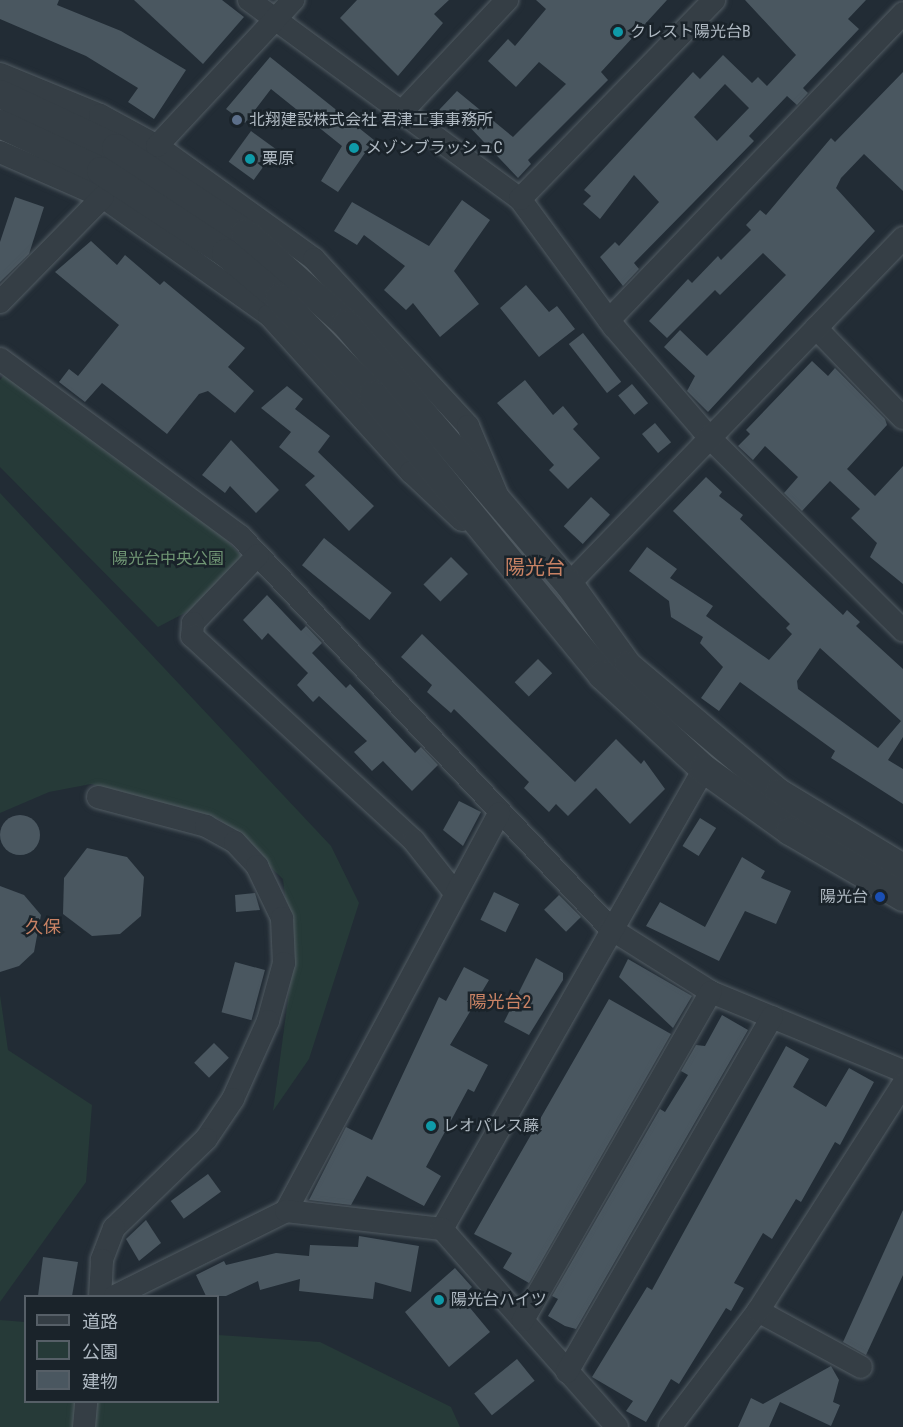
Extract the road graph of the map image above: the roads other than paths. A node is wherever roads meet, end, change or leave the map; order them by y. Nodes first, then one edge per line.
1 (249, 0) edge
2 (292, 0) edge
3 (507, 0) edge
4 (714, 0) edge
5 (903, 14) edge
6 (274, 19) junction
7 (0, 74) edge
8 (0, 94) edge
9 (399, 115) junction
10 (0, 124) edge
11 (157, 146) junction
12 (0, 152) edge
13 (103, 197) junction
14 (520, 199) junction
15 (903, 238) edge
16 (0, 302) edge
17 (609, 320) junction
18 (816, 328) junction
19 (0, 359) edge
20 (903, 418) edge
21 (709, 437) junction
22 (457, 476) junction
23 (502, 508) junction
24 (500, 547) junction
25 (258, 555) junction
26 (569, 584) junction
27 (903, 630) edge
28 (705, 769) junction
29 (98, 797) dead end
30 (500, 813) junction
31 (903, 868) edge
32 (455, 893) junction
33 (903, 897) edge
34 (611, 929) junction
35 (711, 992) junction
36 (772, 1017) junction
37 (903, 1071) edge
38 (903, 1084) edge
39 (286, 1211) junction
40 (442, 1229) junction
41 (100, 1295) edge
42 (117, 1295) edge
43 (758, 1311) junction
44 (523, 1320) junction
45 (861, 1367) dead end
46 (567, 1372) junction
47 (86, 1403) edge
48 (84, 1427) edge
49 (617, 1427) edge
50 (670, 1427) edge

1 - 6 street
2 - 6 street
3 - 9 street
4 - 14 street
5 - 17 street
6 - 9 street
6 - 11 street
7 - 11 street
8 - 22 street
9 - 14 street
10 - 22 street
11 - 23 street
12 - 13 street
13 - 16 street
13 - 24 street
14 - 17 street
15 - 18 street
17 - 21 street
18 - 20 street
18 - 21 street
19 - 25 street
21 - 26 street
21 - 27 street
22 - 23 street
22 - 24 street
23 - 26 street
24 - 28 street
25 - 30 street
25 - 32 street
26 - 31 street
28 - 33 street
28 - 34 street
29 - 41 street
30 - 32 street
30 - 34 street
32 - 39 street
34 - 35 street
34 - 40 street
35 - 36 street
35 - 44 street
36 - 37 street
36 - 46 street
38 - 43 street
39 - 40 street
39 - 42 street
40 - 44 street
43 - 45 street
43 - 50 street
44 - 46 street
46 - 49 street
47 - 48 street

